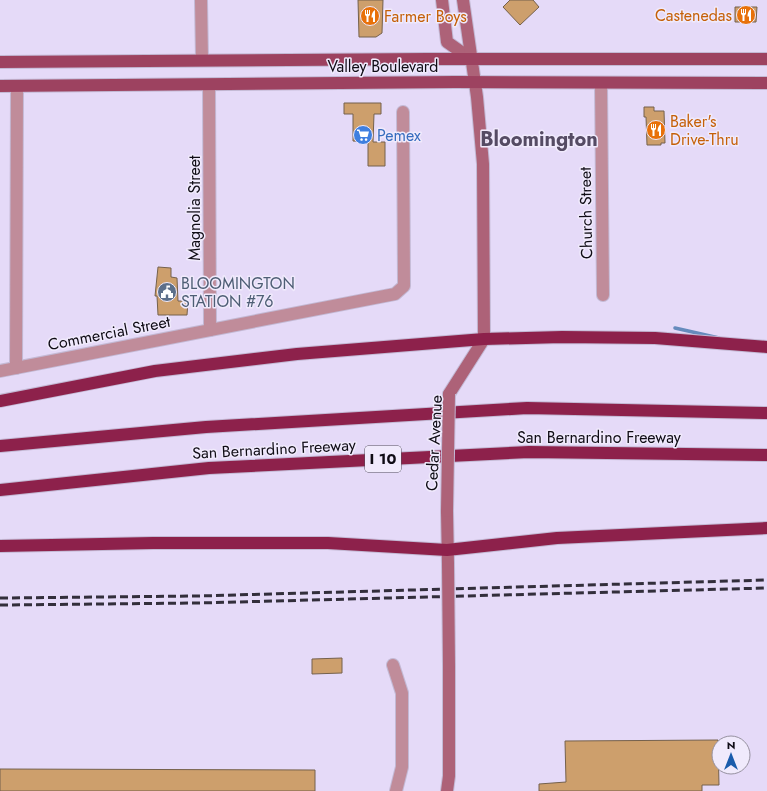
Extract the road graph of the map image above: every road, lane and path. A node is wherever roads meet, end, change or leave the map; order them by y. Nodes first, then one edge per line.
1 (202, 0) edge
2 (442, 0) edge
3 (463, 0) edge
4 (471, 59) junction
5 (767, 59) edge
6 (202, 60) junction
7 (0, 62) edge
8 (474, 82) junction
9 (601, 82) junction
10 (767, 82) edge
11 (209, 85) junction
12 (0, 86) edge
13 (17, 86) junction
14 (403, 112) dead end
15 (603, 295) dead end
16 (210, 330) junction
17 (484, 339) junction
18 (767, 347) edge
19 (16, 368) junction
20 (0, 371) edge
21 (0, 401) edge
22 (767, 413) edge
23 (0, 446) edge
24 (767, 455) edge
25 (0, 490) edge
26 (767, 528) edge
27 (0, 546) edge
28 (448, 550) junction
29 (393, 665) dead end
30 (396, 791) edge
31 (447, 791) edge

1 - 6 street
2 - 4 main road
3 - 4 main road
4 - 5 main road, Valley Boulevard
4 - 6 main road, Valley Boulevard
4 - 8 main road
6 - 7 main road, Valley Boulevard
8 - 9 main road, Valley Boulevard
8 - 11 main road, Valley Boulevard
8 - 17 main road
9 - 10 main road, Valley Boulevard
9 - 15 street, Church Street
11 - 13 main road, Valley Boulevard
11 - 16 street, Magnolia Street
12 - 13 main road, Valley Boulevard
13 - 19 street
14 - 16 street, Commercial Street
16 - 19 street, Commercial Street
17 - 18 highway
17 - 21 highway
17 - 28 main road, Cedar Avenue, bridge
19 - 20 street, Commercial Street
22 - 23 highway, San Bernardino Freeway
24 - 25 highway, San Bernardino Freeway / I 10
26 - 28 highway
27 - 28 highway
28 - 31 main road, Cedar Avenue, bridge
29 - 30 street

